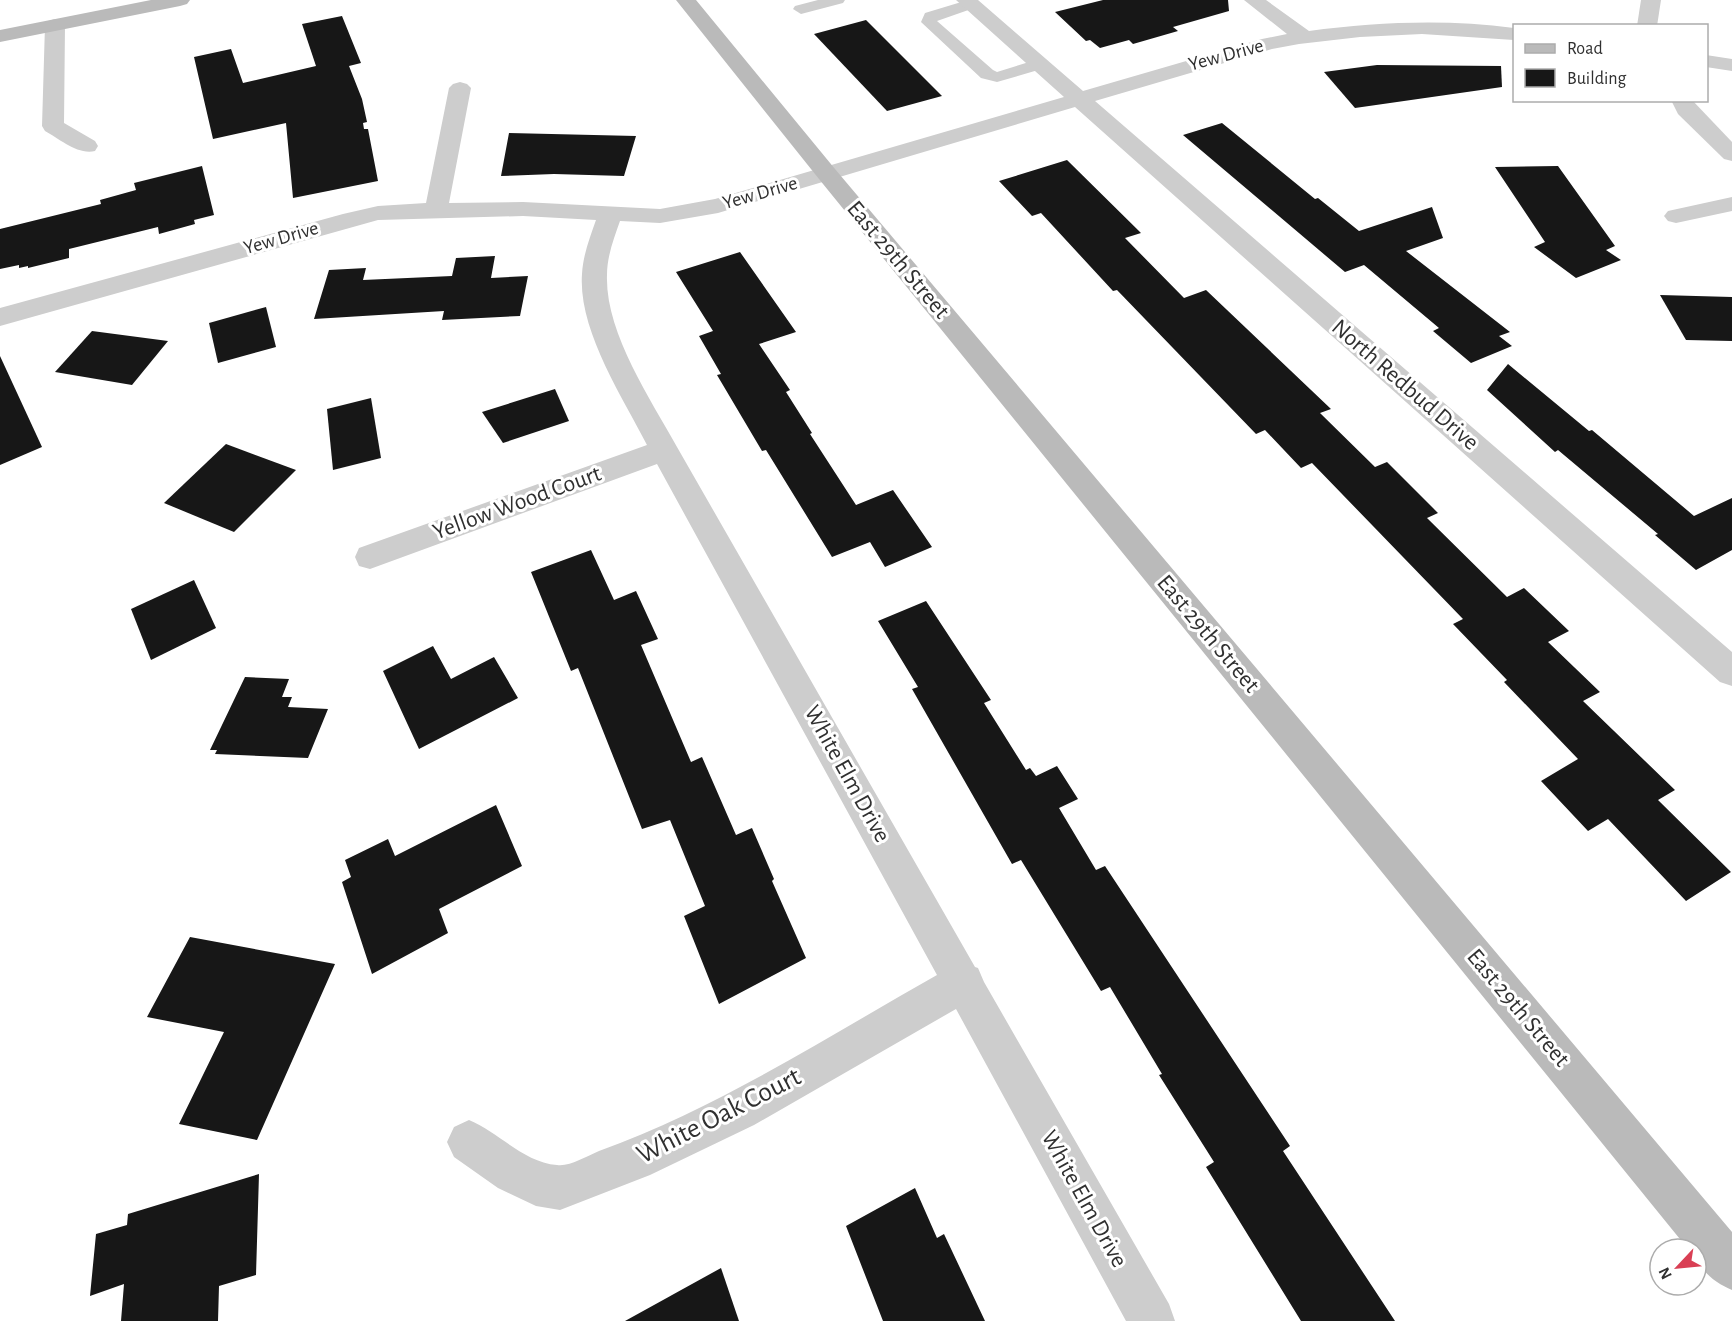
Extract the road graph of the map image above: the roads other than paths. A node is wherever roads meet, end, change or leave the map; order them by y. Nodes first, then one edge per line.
1 (180, 0) edge
2 (686, 0) edge
3 (837, 0) edge
4 (1254, 0) edge
5 (1651, 0) edge
6 (968, 2) edge
7 (801, 9) dead end
8 (1647, 24) edge
9 (56, 25) junction
10 (1513, 34) edge
11 (0, 36) edge
12 (1304, 37) junction
13 (1708, 61) edge
14 (1039, 64) junction
15 (1732, 65) edge
16 (460, 88) dead end
17 (1077, 98) junction
18 (1683, 102) edge
19 (87, 146) dead end
20 (1732, 154) edge
21 (827, 174) junction
22 (1732, 204) edge
23 (436, 210) junction
24 (610, 214) junction
25 (1676, 216) dead end
26 (0, 317) edge
27 (664, 450) junction
28 (370, 556) dead end
29 (1732, 672) edge
30 (964, 982) junction
31 (469, 1142) dead end
32 (1732, 1267) edge
33 (1152, 1321) edge

1 - 9 main road
2 - 21 main road, East 29th Street
3 - 7 lane
4 - 12 street
5 - 8 street
6 - 14 street, North Redbud Drive
6 - 14 lane
9 - 11 main road
9 - 19 street
10 - 12 street, Yew Drive
12 - 17 street, Yew Drive
13 - 15 street
14 - 17 street, North Redbud Drive
16 - 23 street
17 - 21 street, Yew Drive
17 - 29 street, North Redbud Drive
18 - 20 street
21 - 24 street, Yew Drive
21 - 32 main road, East 29th Street
22 - 25 street
23 - 24 street, Yew Drive
23 - 26 street, Yew Drive
24 - 27 street, White Elm Drive
27 - 28 street, Yellow Wood Court
27 - 30 street, White Elm Drive
30 - 31 street, White Oak Court
30 - 33 street, White Elm Drive

